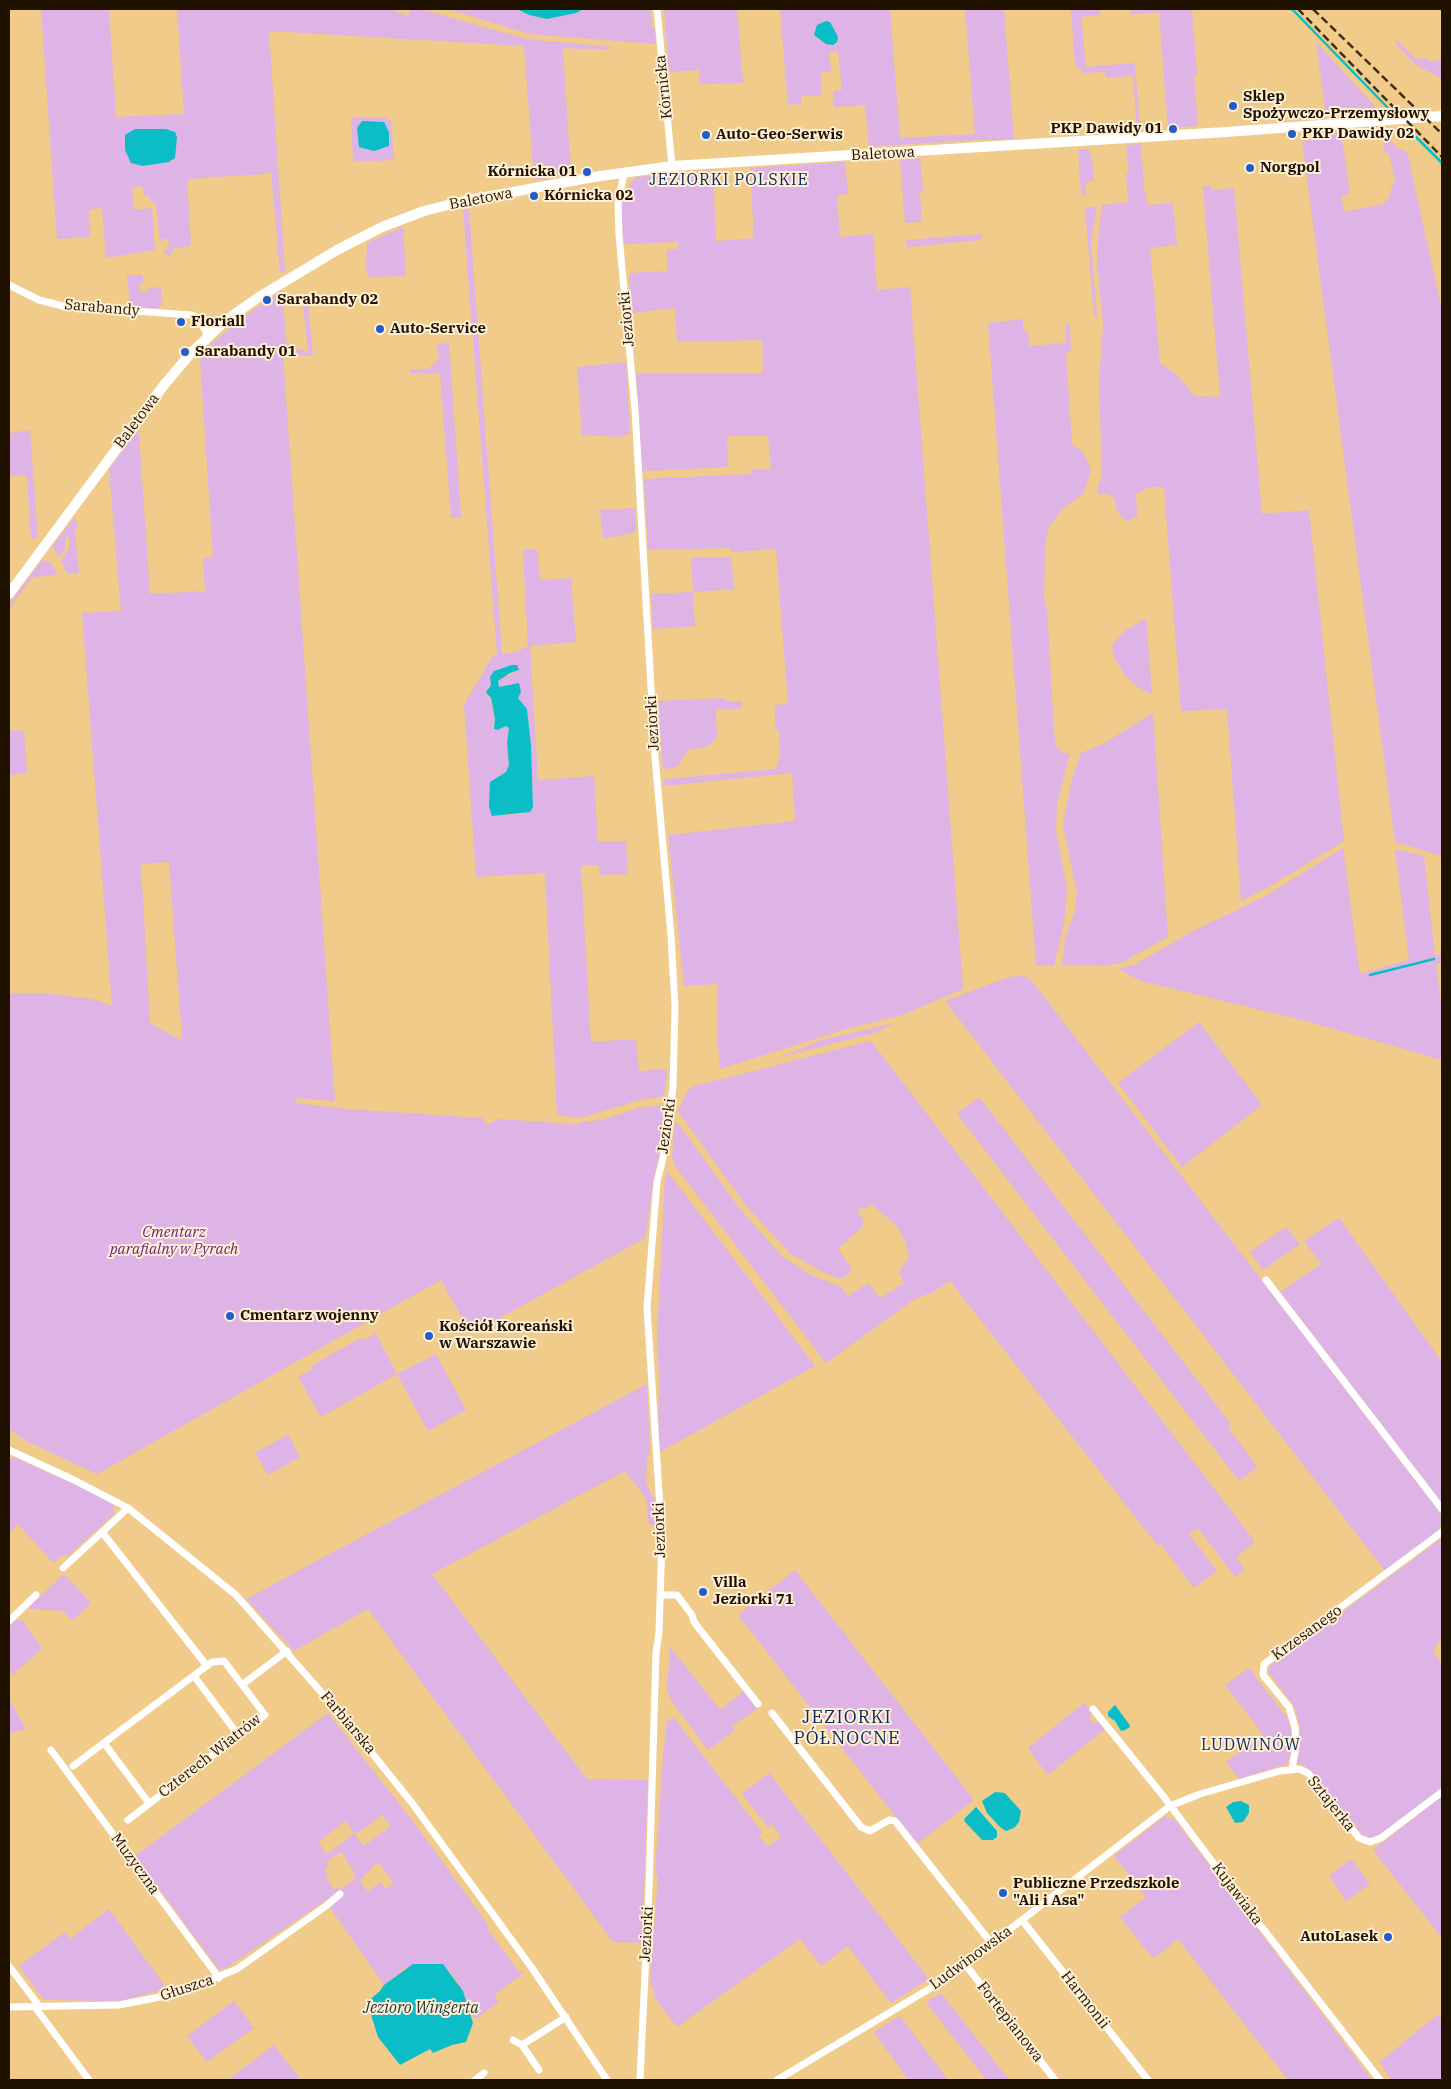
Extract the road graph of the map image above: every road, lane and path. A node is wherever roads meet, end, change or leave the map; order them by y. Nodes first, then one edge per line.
1 (657, 9) edge
2 (1442, 116) edge
3 (672, 166) junction
4 (624, 173) junction
5 (9, 285) edge
6 (212, 333) junction
7 (9, 594) edge
8 (1266, 1280) dead end
9 (9, 1450) edge
10 (128, 1508) junction
11 (1442, 1509) edge
12 (102, 1532) junction
13 (1442, 1532) edge
14 (63, 1568) dead end
15 (36, 1595) dead end
16 (660, 1595) junction
17 (9, 1621) edge
18 (287, 1651) junction
19 (206, 1666) junction
20 (194, 1676) junction
21 (243, 1684) junction
22 (758, 1704) dead end
23 (1093, 1709) dead end
24 (772, 1713) dead end
25 (239, 1736) junction
26 (104, 1743) junction
27 (51, 1750) dead end
28 (73, 1766) dead end
29 (1292, 1769) junction
30 (1442, 1792) edge
31 (149, 1803) junction
32 (1170, 1806) junction
33 (128, 1820) dead end
34 (340, 1894) dead end
35 (1022, 1920) junction
36 (992, 1944) junction
37 (965, 1964) junction
38 (9, 1966) edge
39 (219, 1978) junction
40 (9, 2007) edge
41 (38, 2007) junction
42 (566, 2017) junction
43 (513, 2040) dead end
44 (522, 2045) junction
45 (539, 2070) dead end
46 (484, 2073) dead end
47 (89, 2080) edge
48 (475, 2080) edge
49 (607, 2080) edge
50 (640, 2080) edge
51 (777, 2080) edge
52 (1055, 2080) edge
53 (1148, 2080) edge
54 (1380, 2080) edge

1 - 3 street, Kórnicka
2 - 3 street, Baletowa
3 - 4 street, Baletowa
4 - 6 street, Baletowa
4 - 16 street, Jeziorki
5 - 6 street, Sarabandy
6 - 7 street, Baletowa
8 - 11 street
9 - 10 street, Farbiarska
10 - 12 street
10 - 18 street, Farbiarska
12 - 14 street
12 - 19 street
13 - 29 street, Krzesanego
15 - 17 street
16 - 22 street
16 - 50 street, Jeziorki
18 - 21 street
18 - 42 street, Farbiarska
19 - 20 street
19 - 21 street, Czterech Wiatrów
20 - 25 street
20 - 26 street
21 - 25 street, Czterech Wiatrów
23 - 32 street, Kujawiaka
24 - 36 street
25 - 31 street, Czterech Wiatrów
26 - 28 street
26 - 31 street, Czterech Wiatrów
27 - 39 street, Muzyczna
29 - 30 street, Sztajerka
29 - 32 street, Ludwinowska
31 - 33 street, Czterech Wiatrów
32 - 35 street, Ludwinowska
32 - 54 street, Kujawiaka
34 - 39 street, Głuszca
35 - 36 street, Ludwinowska
35 - 53 street, Harmonii
36 - 37 street, Ludwinowska
37 - 51 street, Ludwinowska
37 - 52 street, Fortepianowa
38 - 41 street
39 - 41 street, Głuszca
40 - 41 street, Głuszca
41 - 47 street
42 - 44 street
42 - 49 street, Farbiarska
43 - 44 street
44 - 45 street
46 - 48 street

